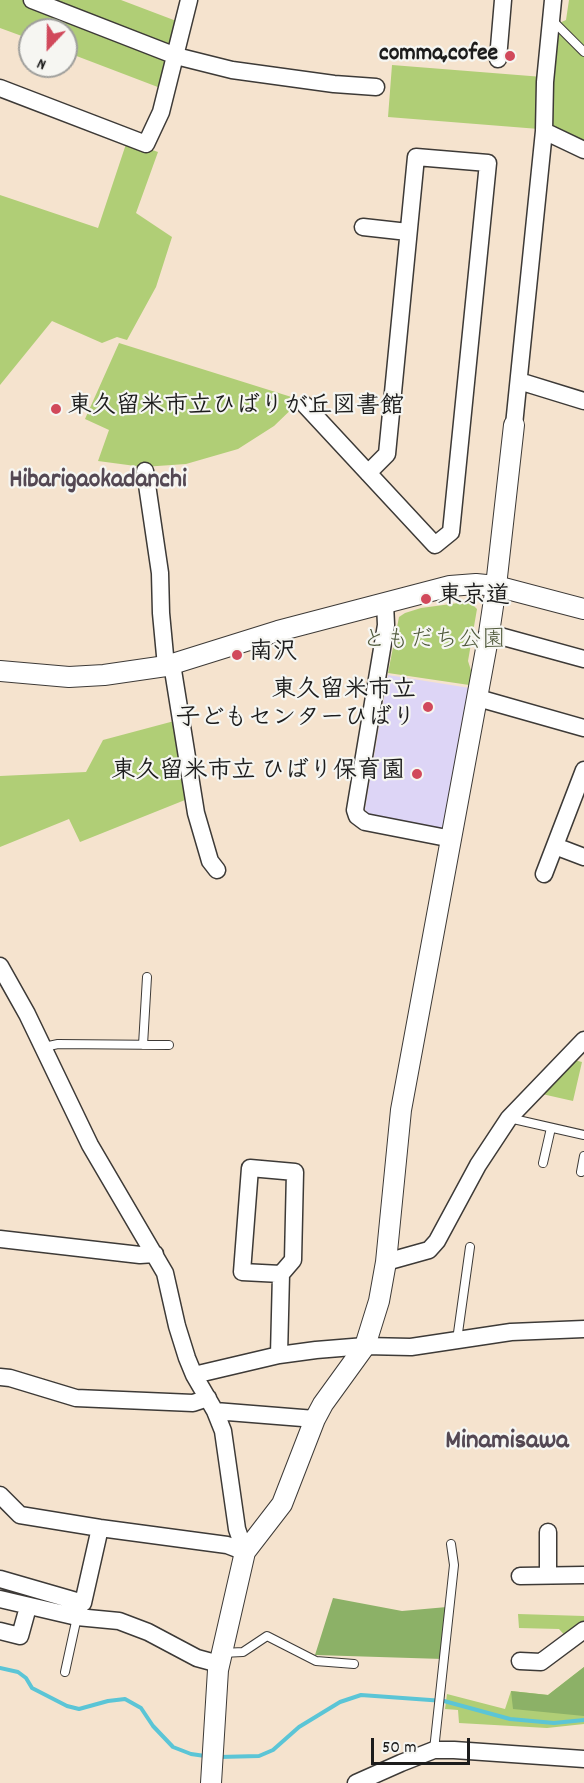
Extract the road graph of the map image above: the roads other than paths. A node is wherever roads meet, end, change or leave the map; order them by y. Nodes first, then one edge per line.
1 (32, 0) edge
2 (189, 0) edge
3 (503, 0) edge
4 (553, 0) edge
5 (551, 20) junction
6 (584, 52) edge
7 (176, 56) junction
8 (498, 59) dead end
9 (376, 87) dead end
10 (0, 88) edge
11 (544, 131) junction
12 (584, 150) edge
13 (363, 227) dead end
14 (408, 232) junction
15 (519, 381) junction
16 (583, 403) edge
17 (305, 405) dead end
18 (514, 425) joint
19 (145, 471) dead end
20 (368, 473) junction
21 (496, 586) junction
22 (385, 603) junction
23 (584, 609) edge
24 (489, 633) junction
25 (584, 659) edge
26 (169, 665) junction
27 (0, 671) edge
28 (478, 698) junction
29 (584, 728) edge
30 (584, 770) edge
31 (452, 840) junction
32 (555, 846) junction
33 (584, 857) edge
34 (218, 870) dead end
35 (544, 874) dead end
36 (0, 966) edge
37 (147, 977) dead end
38 (584, 1040) edge
39 (143, 1045) junction
40 (169, 1045) dead end
41 (44, 1047) junction
42 (578, 1057) edge
43 (510, 1118) junction
44 (551, 1128) junction
45 (584, 1135) edge
46 (584, 1156) edge
47 (543, 1163) dead end
48 (581, 1172) dead end
49 (0, 1239) edge
50 (470, 1247) dead end
51 (154, 1254) junction
52 (386, 1262) junction
53 (281, 1274) junction
54 (584, 1329) edge
55 (457, 1340) junction
56 (365, 1346) junction
57 (279, 1355) junction
58 (194, 1375) junction
59 (0, 1377) edge
60 (212, 1405) junction
61 (315, 1419) junction
62 (0, 1495) edge
63 (100, 1528) junction
64 (548, 1533) dead end
65 (451, 1544) dead end
66 (245, 1552) junction
67 (548, 1575) junction
68 (584, 1575) edge
69 (520, 1576) dead end
70 (0, 1579) edge
71 (0, 1599) edge
72 (28, 1608) junction
73 (77, 1617) junction
74 (584, 1630) edge
75 (0, 1631) edge
76 (220, 1659) junction
77 (520, 1661) dead end
78 (354, 1664) dead end
79 (65, 1672) dead end
80 (434, 1750) junction
81 (584, 1759) edge
82 (211, 1766) edge
83 (356, 1783) edge

1 - 7 street
2 - 7 street
3 - 8 street
4 - 5 street
5 - 6 lane
5 - 11 street
7 - 9 street
7 - 10 street
11 - 12 street
11 - 15 street
13 - 14 street
14 - 20 street
14 - 20 street
15 - 16 street
15 - 18 street
17 - 20 street
18 - 21 street
19 - 26 street
21 - 22 street
21 - 23 street
21 - 24 street
22 - 26 street
22 - 31 street
24 - 25 street
24 - 28 street
26 - 27 street
26 - 34 street
28 - 29 street
28 - 31 street
30 - 32 street
31 - 52 street
32 - 33 street
32 - 35 street
36 - 41 street
37 - 39 lane
38 - 42 street
39 - 40 lane
39 - 41 lane
41 - 51 street
42 - 43 street
43 - 44 lane
43 - 52 street
44 - 45 lane
44 - 47 lane
46 - 48 lane
49 - 51 street
50 - 55 lane
51 - 58 street
52 - 56 street
53 - 53 street
53 - 57 street
54 - 55 street
55 - 56 street
56 - 57 street
56 - 61 street
57 - 58 street
58 - 60 street
59 - 60 street
60 - 61 street
60 - 66 street
61 - 66 street
62 - 63 street
63 - 66 street
63 - 70 street
64 - 67 street
65 - 80 lane
66 - 76 street
67 - 68 street
67 - 69 street
71 - 72 street
72 - 73 street
72 - 75 street
73 - 76 street
73 - 79 lane
74 - 77 street
76 - 78 lane
76 - 82 street
80 - 81 street
80 - 83 street

